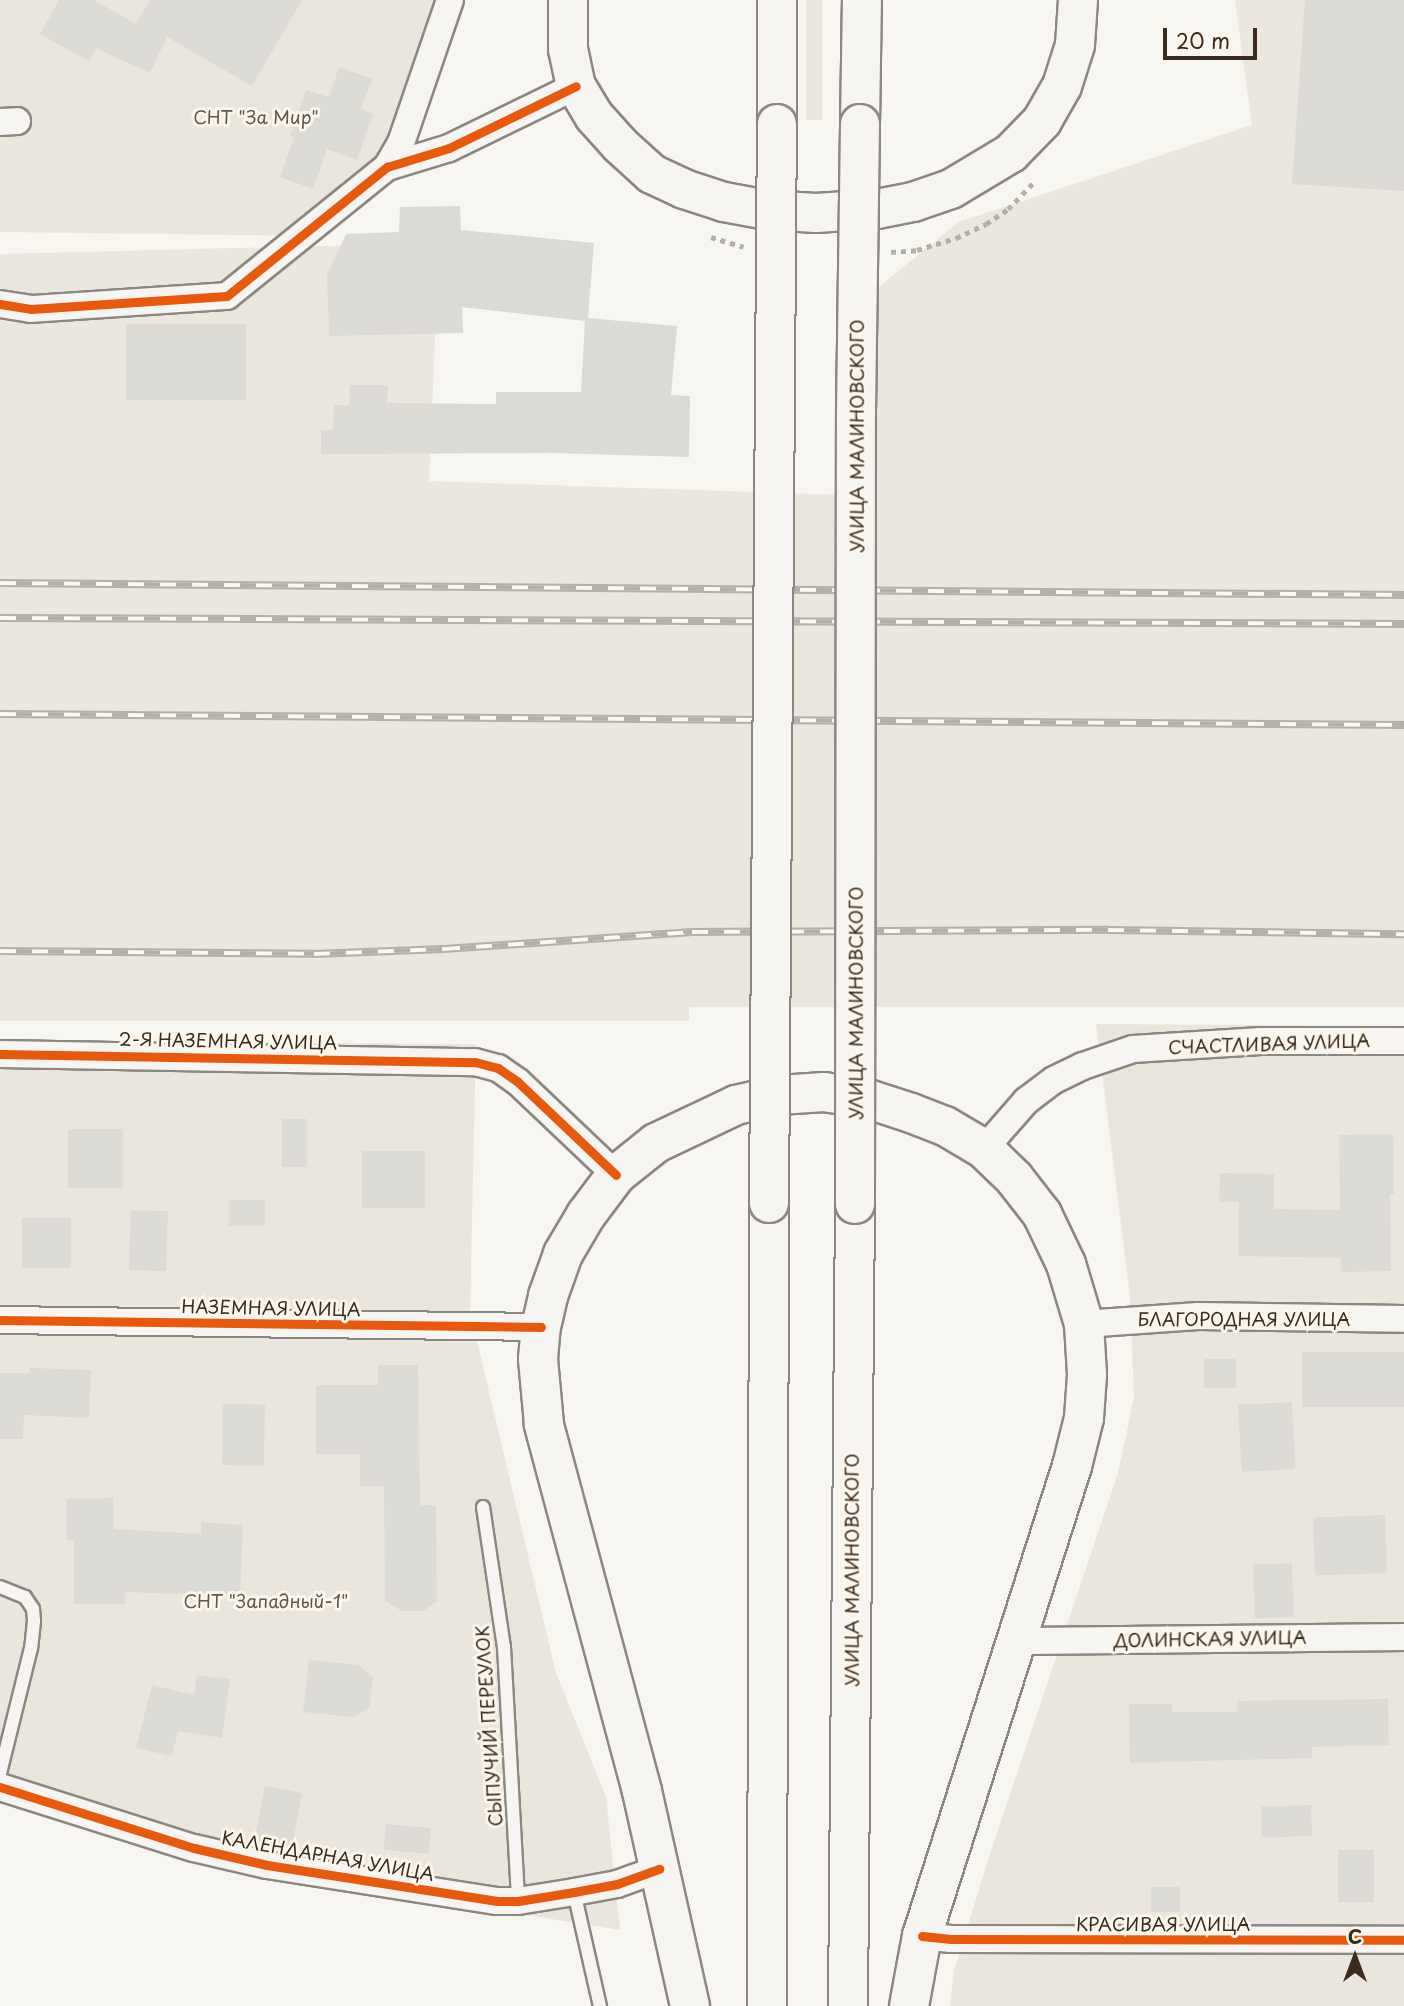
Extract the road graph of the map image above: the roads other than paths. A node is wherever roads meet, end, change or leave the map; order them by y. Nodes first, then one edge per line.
1 (450, 0) edge
2 (568, 0) edge
3 (777, 0) edge
4 (862, 0) edge
5 (1077, 0) edge
6 (576, 86) junction
7 (387, 167) junction
8 (0, 304) edge
9 (1404, 1041) edge
10 (0, 1054) edge
11 (984, 1149) junction
12 (616, 1175) junction
13 (1404, 1319) edge
14 (0, 1320) edge
15 (1084, 1324) junction
16 (541, 1327) junction
17 (483, 1507) dead end
18 (0, 1587) edge
19 (1404, 1637) edge
20 (1016, 1641) junction
21 (0, 1773) edge
22 (0, 1787) edge
23 (659, 1869) junction
24 (574, 1892) junction
25 (518, 1901) junction
26 (922, 1936) junction
27 (1404, 1940) edge
28 (600, 2006) edge
29 (690, 2006) edge
30 (767, 2006) edge
31 (848, 2006) edge
32 (909, 2006) edge

1 - 7 street
2 - 6 highway
3 - 30 highway, bridge
4 - 31 highway, УЛИЦА МАЛИНОВСКОГО, bridge
5 - 6 highway
6 - 7 street
7 - 8 street
9 - 11 street, СЧАСТЛИВАЯ УЛИЦА
10 - 12 street, 2-Я НАЗЕМНАЯ УЛИЦА
11 - 12 highway
11 - 15 highway
12 - 16 highway
13 - 15 street, БЛАГОРОДНАЯ УЛИЦА
14 - 16 street, НАЗЕМНАЯ УЛИЦА
15 - 20 highway
16 - 23 highway
17 - 25 lane, СЫПУЧИЙ ПЕРЕУЛОК
18 - 21 lane
19 - 20 street, ДОЛИНСКАЯ УЛИЦА
20 - 26 highway
22 - 25 street, КАЛЕНДАРНАЯ УЛИЦА
23 - 24 street, КАЛЕНДАРНАЯ УЛИЦА
23 - 29 highway
24 - 25 street, КАЛЕНДАРНАЯ УЛИЦА
24 - 28 lane
26 - 27 street, КРАСИВАЯ УЛИЦА
26 - 32 highway

